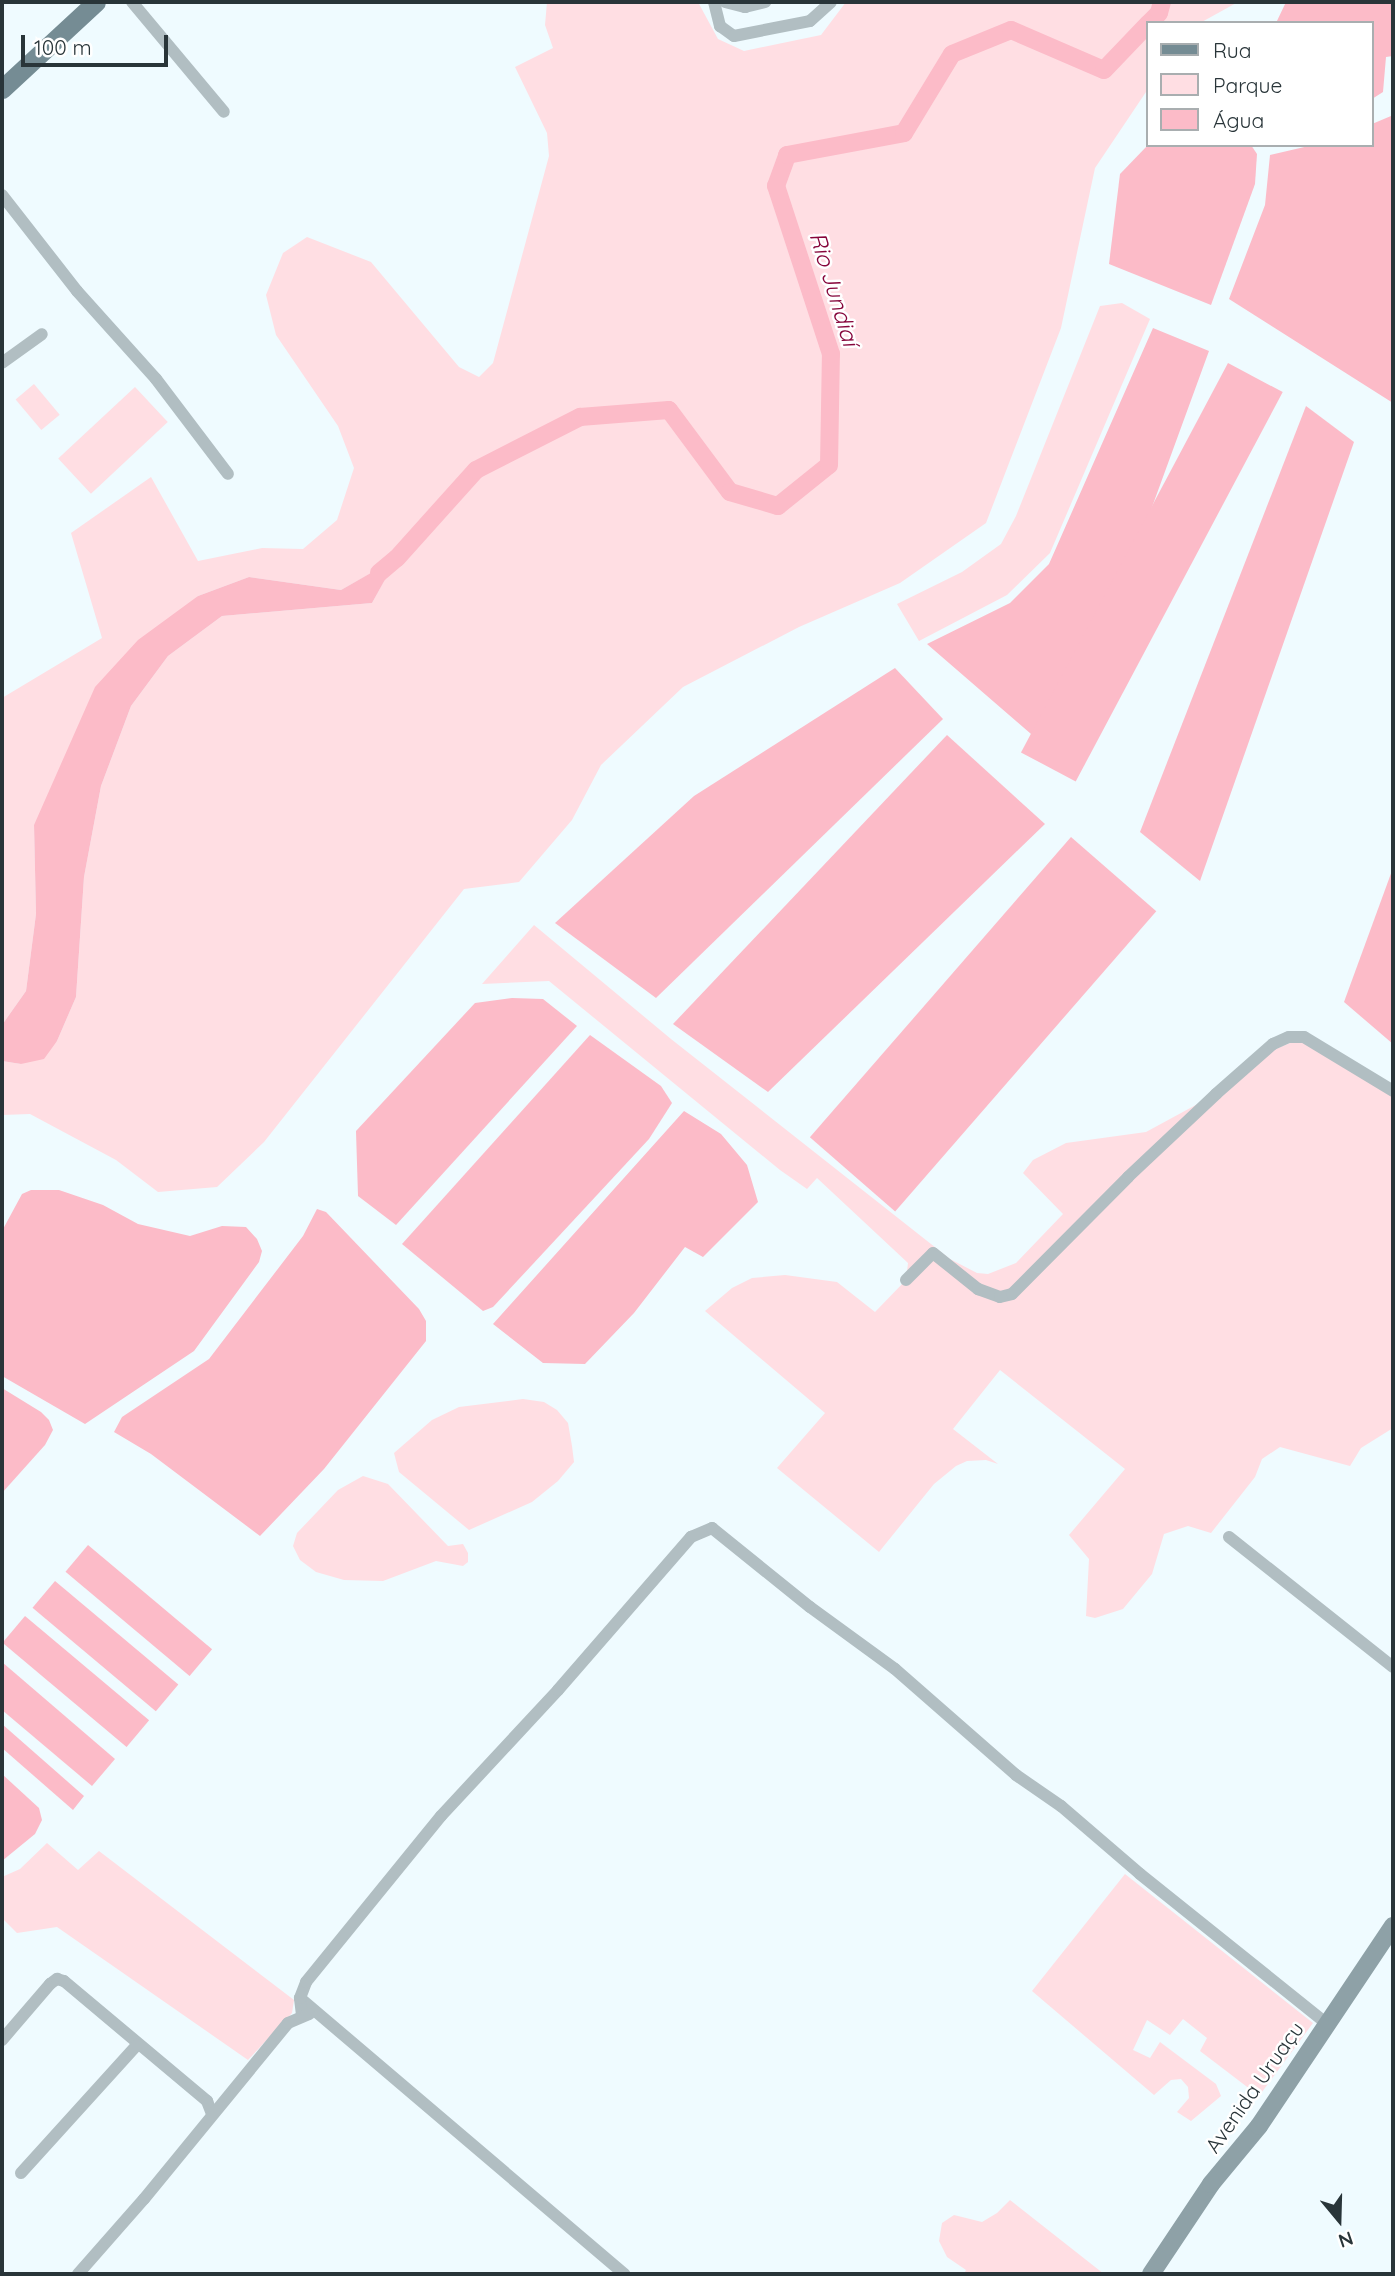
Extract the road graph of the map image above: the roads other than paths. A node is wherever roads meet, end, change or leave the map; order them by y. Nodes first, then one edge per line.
1 (96, 2) edge
2 (132, 2) edge
3 (715, 2) edge
4 (725, 2) edge
5 (765, 2) edge
6 (831, 2) edge
7 (2, 89) edge
8 (224, 112) dead end
9 (2, 195) edge
10 (41, 334) dead end
11 (2, 363) edge
12 (228, 474) dead end
13 (1393, 1091) edge
14 (906, 1280) dead end
15 (1229, 1537) dead end
16 (1393, 1667) edge
17 (1393, 1926) edge
18 (300, 1998) junction
19 (316, 2013) junction
20 (302, 2015) junction
21 (1327, 2024) junction
22 (2, 2040) edge
23 (136, 2045) junction
24 (225, 2098) junction
25 (207, 2101) junction
26 (212, 2114) junction
27 (21, 2173) dead end
28 (78, 2274) edge
29 (624, 2274) edge
30 (1151, 2274) edge

1 - 7 main road
2 - 8 street
3 - 6 street
4 - 5 street
9 - 12 street
10 - 11 street
13 - 14 street
15 - 16 street
17 - 21 street, Avenida Uruaçu
18 - 19 street
18 - 20 street
18 - 21 street
19 - 20 street
19 - 29 street
20 - 24 street
21 - 30 street, Avenida Uruaçu
22 - 23 street
23 - 25 street
23 - 27 street
24 - 25 street
24 - 26 street
25 - 26 street
26 - 28 street

